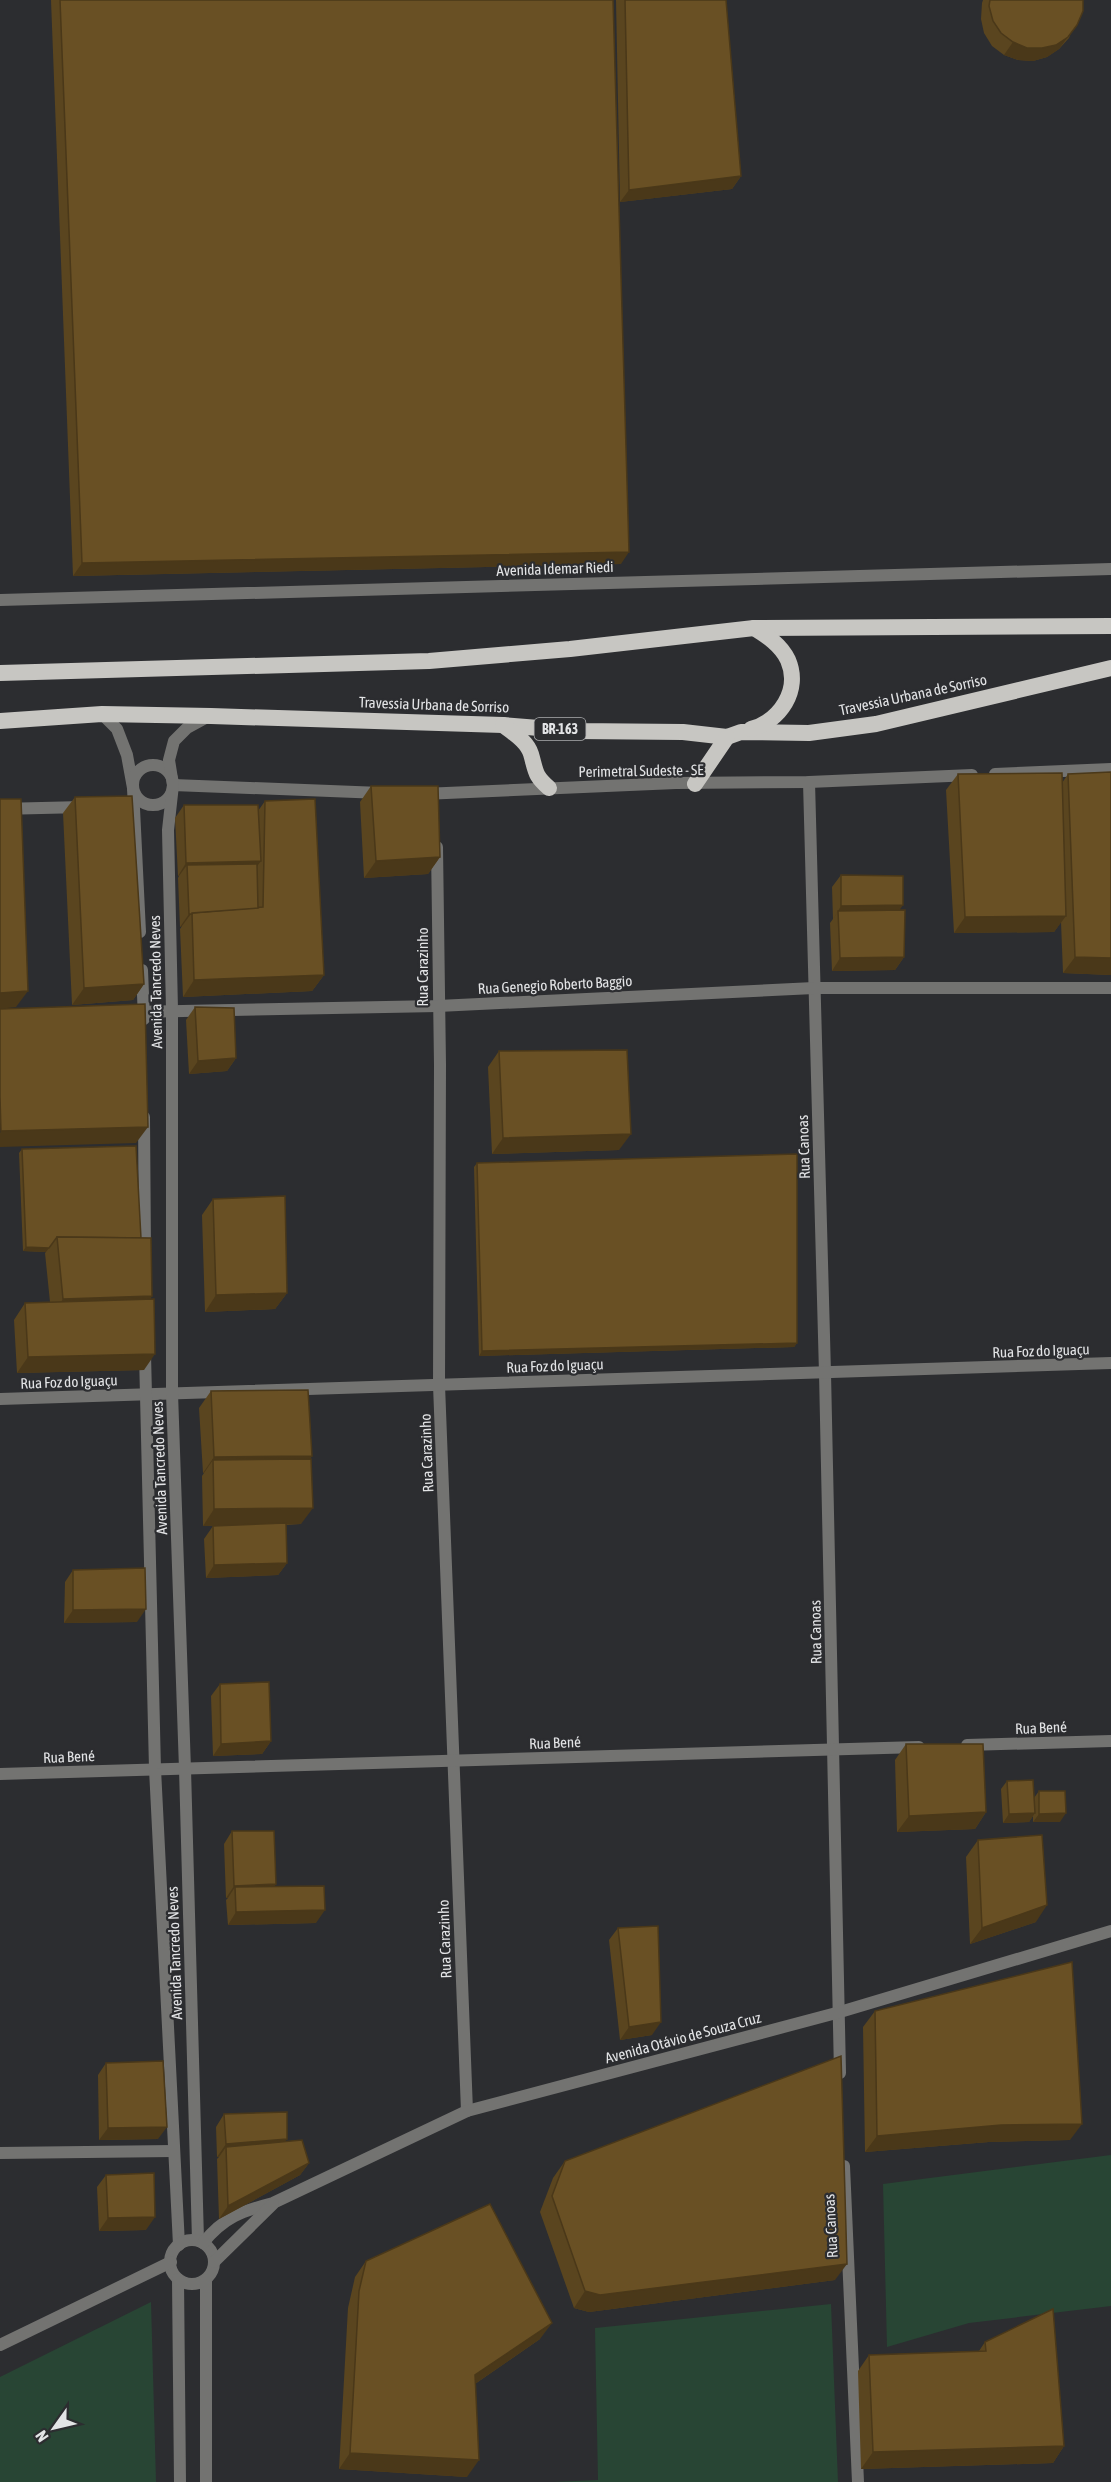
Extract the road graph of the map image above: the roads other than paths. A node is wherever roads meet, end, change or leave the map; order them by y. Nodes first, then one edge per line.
1 (1111, 569) edge
2 (0, 600) edge
3 (1111, 626) edge
4 (754, 628) junction
5 (1111, 668) edge
6 (0, 673) edge
7 (102, 714) junction
8 (211, 716) junction
9 (0, 721) edge
10 (503, 725) junction
11 (734, 734) junction
12 (1111, 769) edge
13 (809, 782) junction
14 (695, 784) junction
15 (173, 785) junction
16 (133, 788) junction
17 (549, 788) junction
18 (391, 793) edge
19 (414, 794) edge
20 (118, 799) edge
21 (94, 807) edge
22 (0, 809) edge
23 (437, 830) edge
24 (814, 988) junction
25 (1111, 988) edge
26 (438, 1006) junction
27 (172, 1010) junction
28 (144, 1011) junction
29 (122, 1012) edge
30 (144, 1035) edge
31 (144, 1107) edge
32 (145, 1263) edge
33 (145, 1347) edge
34 (1111, 1363) edge
35 (825, 1372) junction
36 (439, 1385) junction
37 (172, 1393) junction
38 (145, 1395) junction
39 (0, 1399) edge
40 (1111, 1741) edge
41 (949, 1746) edge
42 (926, 1747) edge
43 (834, 1749) junction
44 (454, 1761) junction
45 (155, 1769) junction
46 (185, 1769) junction
47 (0, 1774) edge
48 (1111, 1931) edge
49 (840, 2012) junction
50 (840, 2081) edge
51 (467, 2110) junction
52 (173, 2151) junction
53 (843, 2152) edge
54 (0, 2153) edge
55 (273, 2203) junction
56 (200, 2241) junction
57 (179, 2245) junction
58 (171, 2262) junction
59 (214, 2262) junction
60 (178, 2279) junction
61 (206, 2280) junction
62 (0, 2345) edge
63 (180, 2482) edge
64 (206, 2482) edge
65 (858, 2482) edge

1 - 2 street, Avenida Idemar Riedi
3 - 4 highway
4 - 6 highway
4 - 11 highway
5 - 11 highway, Travessia Urbana de Sorriso / BR-163
7 - 8 highway, Travessia Urbana de Sorriso / BR-163
7 - 9 highway, Travessia Urbana de Sorriso / BR-163
7 - 16 street, Avenida Tancredo Neves
8 - 10 highway, Travessia Urbana de Sorriso / BR-163
8 - 15 street, Avenida Tancredo Neves
10 - 11 highway, Travessia Urbana de Sorriso / BR-163
10 - 17 highway
11 - 14 highway
12 - 13 street, Perimetral Sudeste - SE
13 - 14 street, Perimetral Sudeste - SE
13 - 24 street, Rua Canoas
14 - 17 street, Perimetral Sudeste - SE
15 - 16 street
15 - 16 street
15 - 18 street
15 - 27 street, Avenida Tancredo Neves
16 - 20 street
16 - 28 street, Avenida Tancredo Neves
17 - 19 street, Perimetral Sudeste - SE
21 - 22 street
23 - 26 street, Rua Carazinho
24 - 25 street, Rua Genegio Roberto Baggio
24 - 26 street, Rua Genegio Roberto Baggio
24 - 35 street, Rua Canoas
26 - 27 street, Rua Genegio Roberto Baggio
26 - 36 street, Rua Carazinho
27 - 28 street, Rua Genegio Roberto Baggio
27 - 37 street, Avenida Tancredo Neves
28 - 29 street, Rua Genegio Roberto Baggio
28 - 30 street, Avenida Tancredo Neves
31 - 32 street
33 - 38 street, Avenida Tancredo Neves
34 - 35 street, Rua Foz do Iguaçu
35 - 36 street, Rua Foz do Iguaçu
35 - 43 street, Rua Canoas
36 - 37 street, Rua Foz do Iguaçu
36 - 44 street, Rua Carazinho
37 - 38 street, Rua Foz do Iguaçu
37 - 46 street, Avenida Tancredo Neves
38 - 39 street, Rua Foz do Iguaçu
38 - 45 street, Avenida Tancredo Neves
40 - 41 street, Rua Bené
42 - 43 street, Rua Bené
43 - 44 street, Rua Bené
43 - 49 street, Rua Canoas
44 - 46 street, Rua Bené
44 - 51 street, Rua Carazinho
45 - 46 street, Rua Bené
45 - 47 street, Rua Bené
45 - 52 street, Avenida Tancredo Neves
46 - 56 street, Avenida Tancredo Neves
48 - 49 street, Avenida Otávio de Souza Cruz
49 - 50 street, Rua Canoas
49 - 51 street, Avenida Otávio de Souza Cruz
51 - 55 street, Avenida Otávio de Souza Cruz
52 - 54 street
52 - 57 street, Avenida Tancredo Neves
53 - 65 street, Rua Canoas
55 - 56 street, Avenida Otávio de Souza Cruz
55 - 59 street, Avenida Otávio de Souza Cruz
56 - 57 street
56 - 59 street
57 - 58 street
58 - 60 street
58 - 62 street
59 - 61 street
60 - 61 street
60 - 63 street
61 - 64 street

